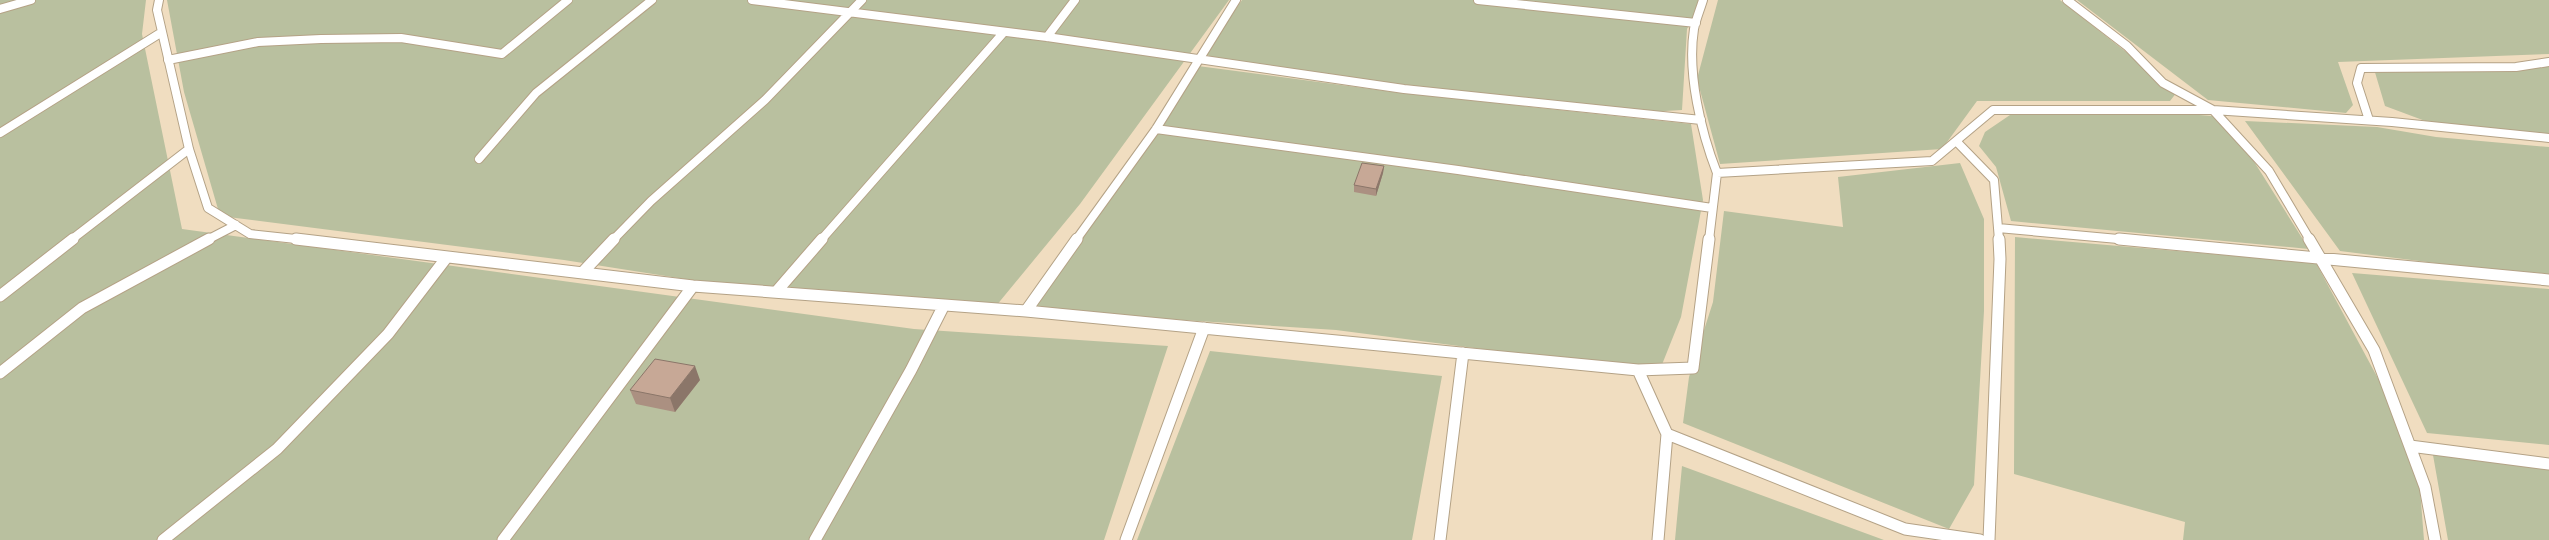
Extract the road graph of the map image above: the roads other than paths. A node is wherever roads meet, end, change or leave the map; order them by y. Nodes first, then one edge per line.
1 (31, 0) edge
2 (159, 0) edge
3 (568, 0) edge
4 (652, 0) edge
5 (752, 0) edge
6 (862, 0) edge
7 (1075, 0) edge
8 (1236, 0) edge
9 (1478, 0) edge
10 (1703, 0) edge
11 (2067, 0) edge
12 (0, 9) edge
13 (850, 12) junction
14 (1696, 23) junction
15 (162, 32) junction
16 (1004, 32) junction
17 (1047, 37) junction
18 (1200, 59) junction
19 (168, 60) junction
20 (2549, 62) edge
21 (2213, 110) junction
22 (1701, 120) junction
23 (2369, 120) junction
24 (1156, 129) junction
25 (0, 133) edge
26 (2549, 138) edge
27 (1956, 141) junction
28 (189, 149) junction
29 (478, 159) dead end
30 (1717, 173) junction
31 (1712, 208) junction
32 (236, 225) junction
33 (1998, 228) junction
34 (447, 257) junction
35 (2322, 259) junction
36 (582, 273) junction
37 (2549, 280) edge
38 (693, 286) junction
39 (776, 292) junction
40 (0, 296) edge
41 (944, 305) junction
42 (1026, 311) junction
43 (1204, 328) junction
44 (1464, 353) junction
45 (1638, 370) junction
46 (0, 373) edge
47 (1666, 434) junction
48 (2410, 446) junction
49 (2549, 464) edge
50 (163, 540) edge
51 (502, 540) edge
52 (815, 540) edge
53 (1126, 540) edge
54 (1440, 540) edge
55 (1658, 540) edge
56 (1980, 540) edge
57 (1990, 540) edge
58 (2435, 540) edge

1 - 12 lane
2 - 15 lane
3 - 19 lane
4 - 29 lane
5 - 13 lane
6 - 13 lane
7 - 17 lane
8 - 18 lane
9 - 14 lane
10 - 14 lane
11 - 21 lane
13 - 16 lane
13 - 36 lane
14 - 22 lane
15 - 19 lane
15 - 25 lane
16 - 17 lane
16 - 39 lane
17 - 18 lane
18 - 22 lane
18 - 24 lane
19 - 28 lane
20 - 23 lane
21 - 23 lane
21 - 27 lane
21 - 35 lane
22 - 30 lane
23 - 26 lane
24 - 31 lane
24 - 42 lane
27 - 30 lane
27 - 33 lane
28 - 32 lane
28 - 40 lane
30 - 31 lane
31 - 45 lane
32 - 34 lane
32 - 46 lane
33 - 35 lane
33 - 57 lane
34 - 36 lane
34 - 50 lane
35 - 37 lane
35 - 48 lane
36 - 38 lane
38 - 39 lane
38 - 51 lane
39 - 41 lane
41 - 42 lane
41 - 52 lane
42 - 43 lane
43 - 44 lane
43 - 53 lane
44 - 45 lane
44 - 54 lane
45 - 47 lane
47 - 55 lane
47 - 56 lane
48 - 49 lane
48 - 58 lane

